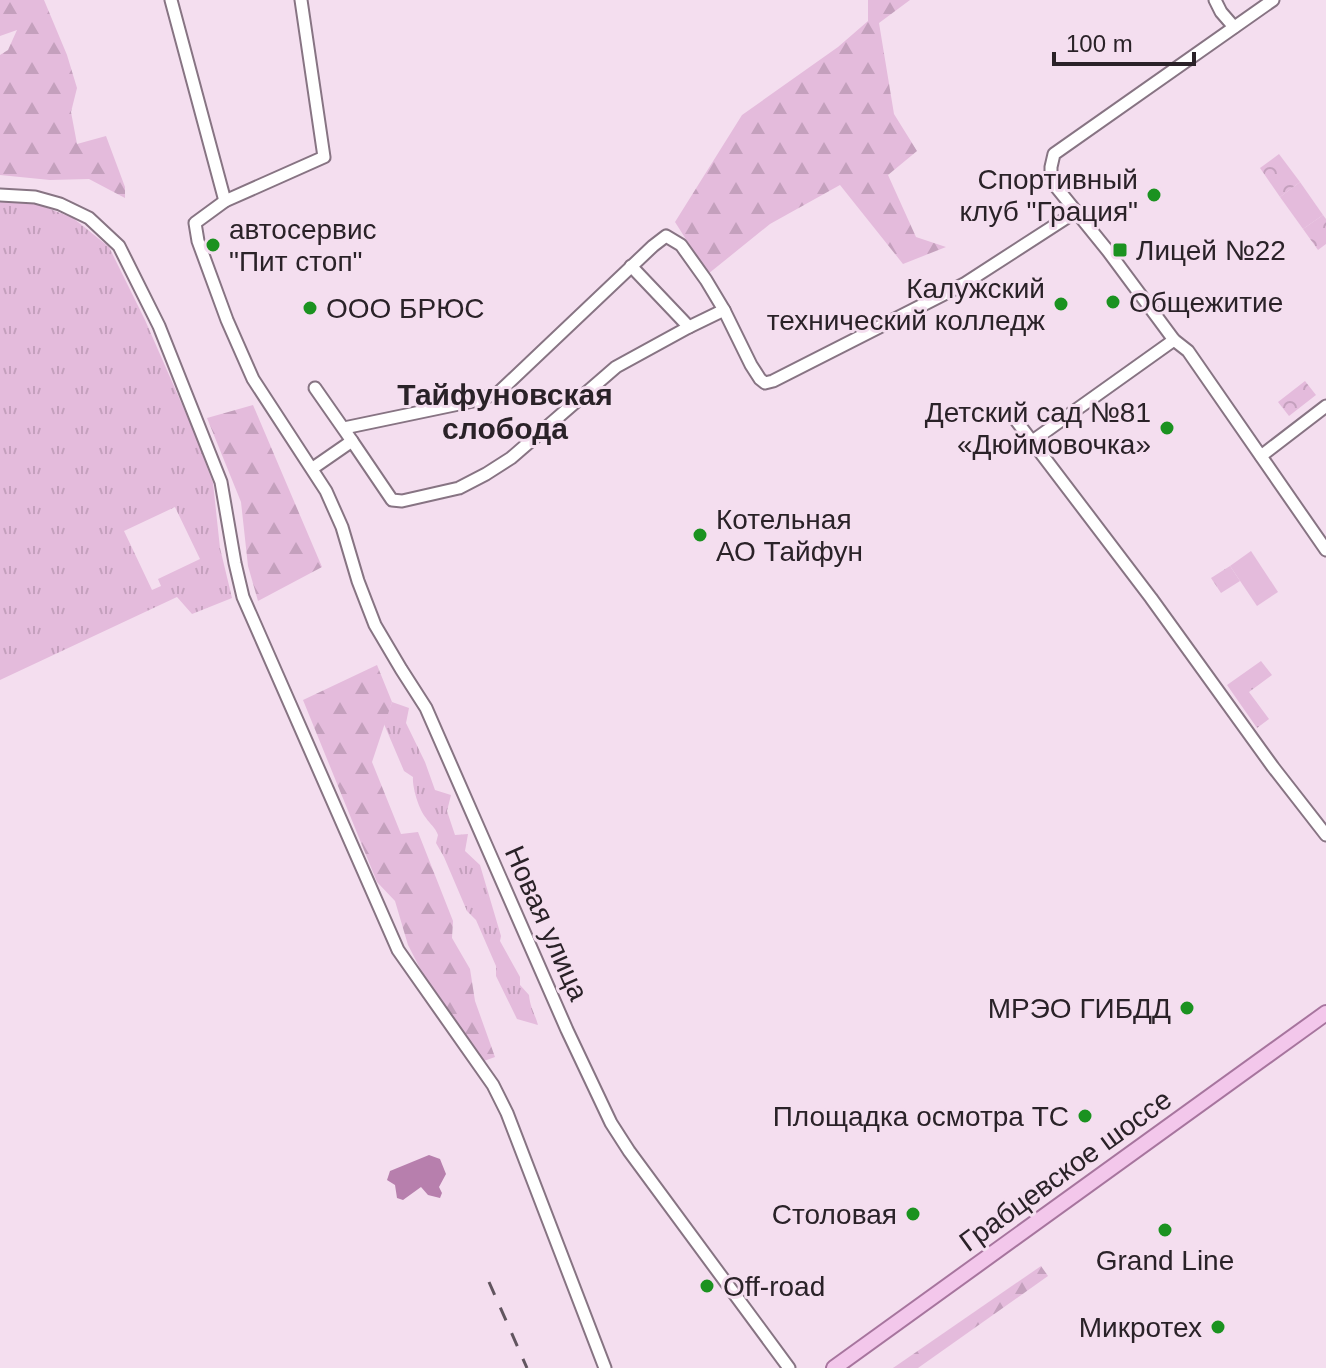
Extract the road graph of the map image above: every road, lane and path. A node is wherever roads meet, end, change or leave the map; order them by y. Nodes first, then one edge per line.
1 (171, 0) edge
2 (301, 0) edge
3 (1215, 0) edge
4 (1273, 0) edge
5 (1234, 27) junction
6 (0, 195) edge
7 (225, 201) junction
8 (1077, 211) junction
9 (631, 266) junction
10 (724, 310) junction
11 (689, 327) junction
12 (1174, 340) junction
13 (315, 388) dead end
14 (1326, 406) edge
15 (1015, 419) dead end
16 (344, 428) junction
17 (352, 441) junction
18 (1031, 442) junction
19 (1261, 456) junction
20 (313, 468) junction
21 (1326, 550) edge
22 (1326, 835) edge
23 (1326, 1013) edge
24 (605, 1368) edge
25 (789, 1368) edge
26 (834, 1368) edge

1 - 7 street
2 - 7 street, Новая улица
3 - 5 street
4 - 5 street
5 - 8 street
6 - 24 street
7 - 20 street, Новая улица
8 - 10 street
8 - 12 street
9 - 10 street
9 - 11 street
9 - 16 street
10 - 11 street
11 - 17 street
12 - 18 street
12 - 19 street
13 - 16 street
14 - 19 street
15 - 18 street
16 - 17 street
17 - 20 street
18 - 22 street
19 - 21 street
20 - 25 street, Новая улица
23 - 26 main road, Грабцевское шоссе

